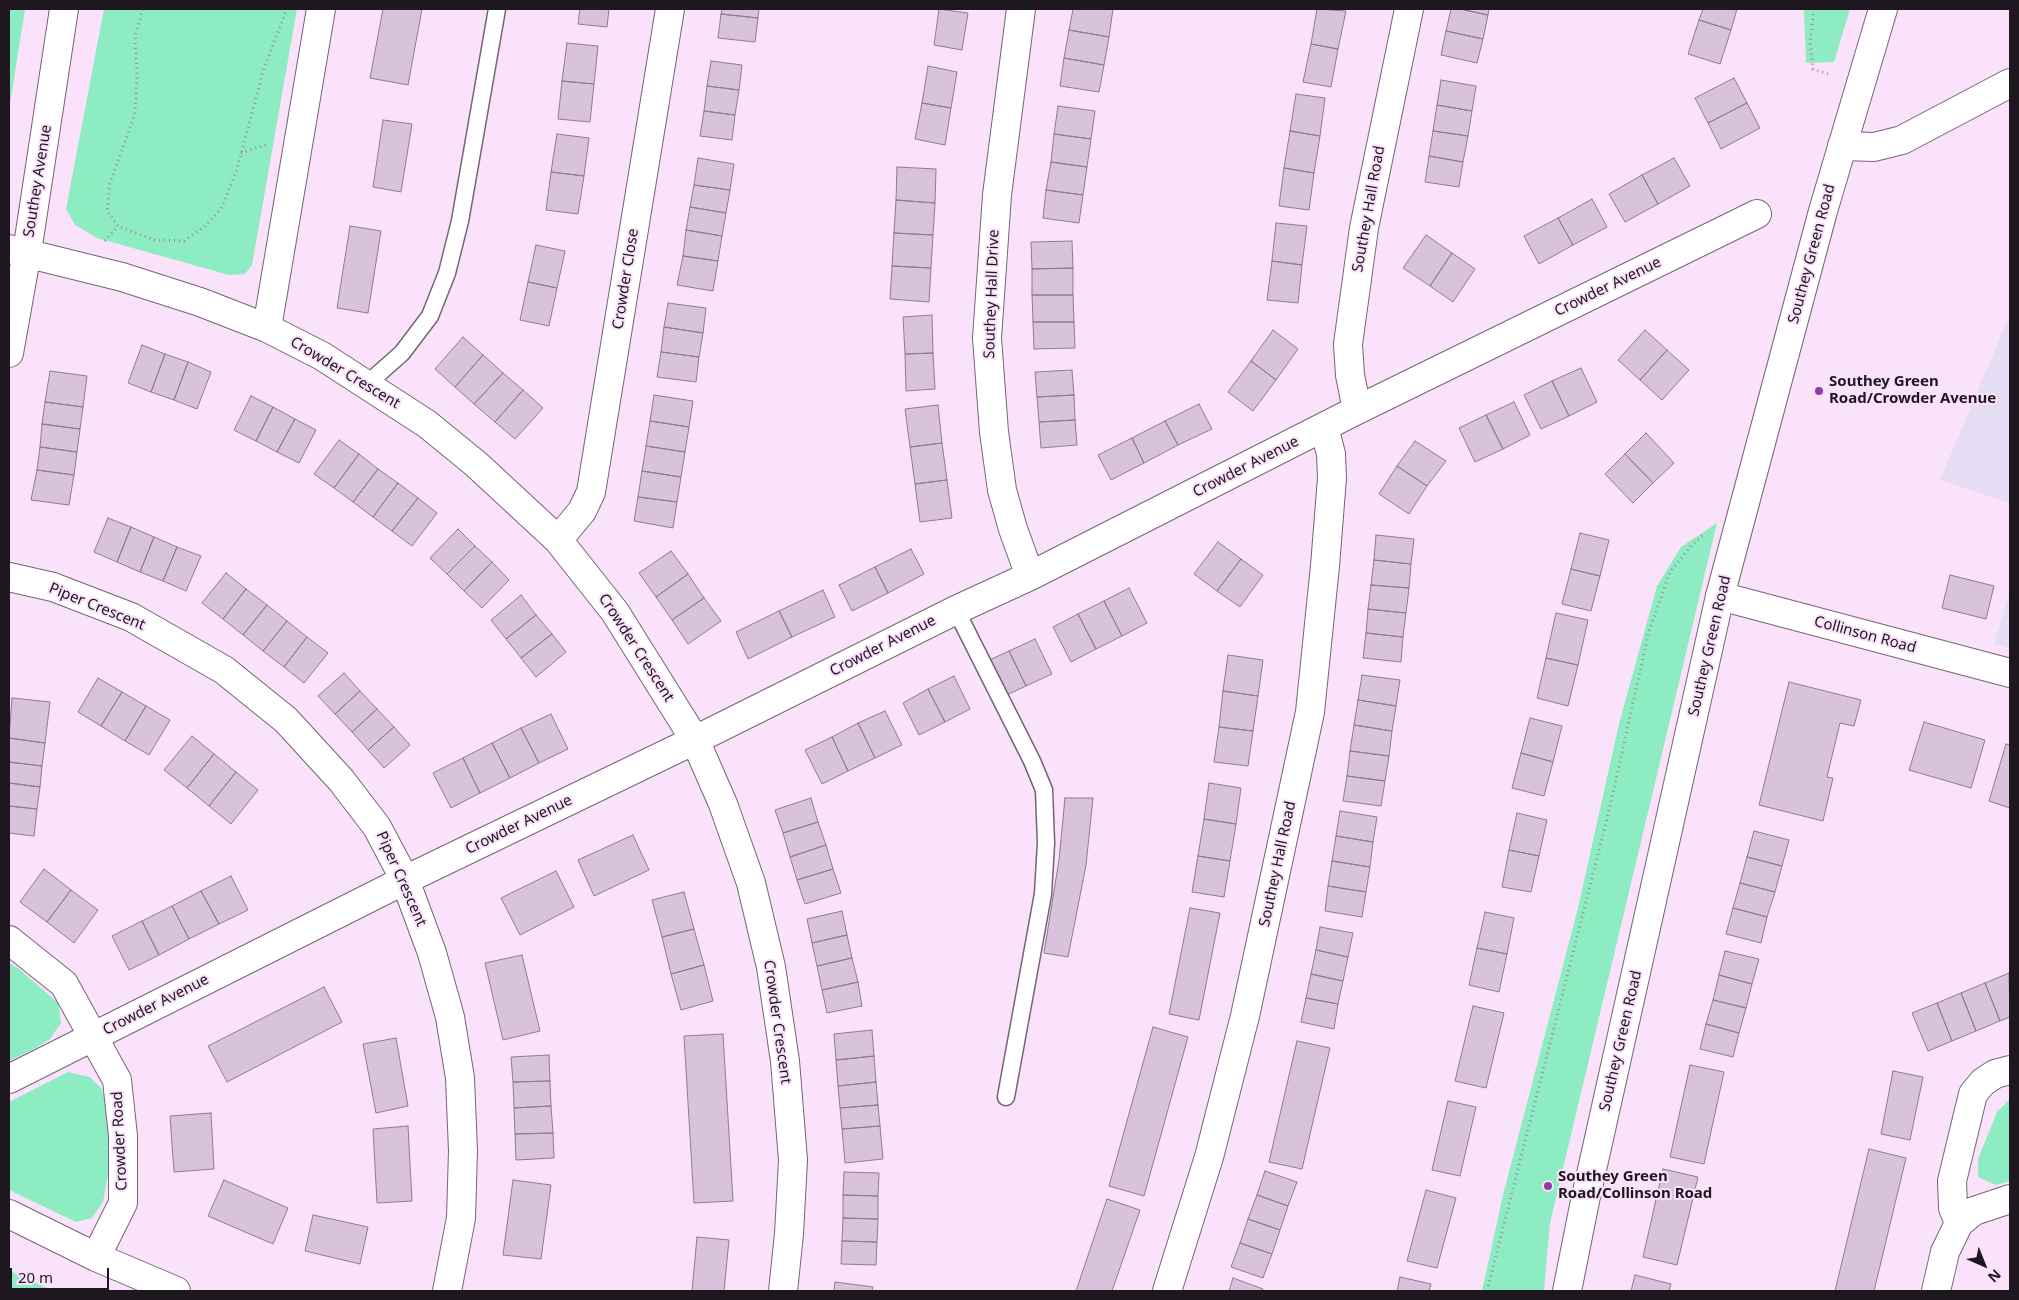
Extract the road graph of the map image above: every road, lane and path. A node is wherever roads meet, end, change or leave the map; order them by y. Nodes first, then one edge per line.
1 (64, 9) edge
2 (143, 9) edge
3 (287, 9) edge
4 (321, 9) edge
5 (497, 9) edge
6 (670, 9) edge
7 (1021, 9) edge
8 (1409, 9) edge
9 (1814, 9) edge
10 (1883, 9) edge
11 (2010, 83) edge
12 (1859, 85) junction
13 (1842, 146) junction
14 (1757, 214) dead end
15 (18, 250) edge
16 (268, 328) junction
17 (9, 353) edge
18 (367, 384) junction
19 (1357, 410) junction
20 (1324, 427) junction
21 (1738, 530) junction
22 (558, 540) junction
23 (1030, 576) junction
24 (9, 577) edge
25 (1720, 596) junction
26 (956, 610) junction
27 (2010, 673) edge
28 (696, 740) junction
29 (404, 880) junction
30 (9, 940) edge
31 (94, 1036) junction
32 (2010, 1070) edge
33 (9, 1079) edge
34 (1006, 1097) dead end
35 (2010, 1199) edge
36 (9, 1214) edge
37 (1958, 1223) junction
38 (96, 1257) junction
39 (176, 1291) edge
40 (447, 1291) edge
41 (783, 1291) edge
42 (1168, 1291) edge
43 (1487, 1291) edge
44 (1566, 1291) edge
45 (1936, 1291) edge

1 - 15 street, Southey Avenue
2 - 3 path
4 - 16 street
5 - 18 lane
6 - 22 street, Crowder Close
7 - 23 street, Southey Hall Drive
8 - 19 street, Southey Hall Road
9 - 12 path
10 - 12 street, Southey Green Road
11 - 13 street
12 - 13 street, Southey Green Road
13 - 21 street, Southey Green Road
14 - 19 street, Crowder Avenue
15 - 16 street, Crowder Crescent
15 - 17 street, Southey Avenue
16 - 18 street, Crowder Crescent
18 - 22 street, Crowder Crescent
19 - 20 street, Crowder Avenue
20 - 23 street, Crowder Avenue
20 - 42 street, Southey Hall Road
21 - 25 street, Southey Green Road
21 - 43 path
22 - 28 street, Crowder Crescent
23 - 26 street, Crowder Avenue
24 - 29 street, Piper Crescent
25 - 27 street, Collinson Road
25 - 44 street, Southey Green Road
26 - 28 street, Crowder Avenue
26 - 34 lane
28 - 29 street, Crowder Avenue
28 - 41 street, Crowder Crescent
29 - 31 street, Crowder Avenue
29 - 40 street, Piper Crescent
30 - 31 street, Crowder Road
31 - 33 street, Crowder Avenue
31 - 38 street, Crowder Road
32 - 37 street
35 - 37 street
36 - 38 street
37 - 45 street
38 - 39 street

